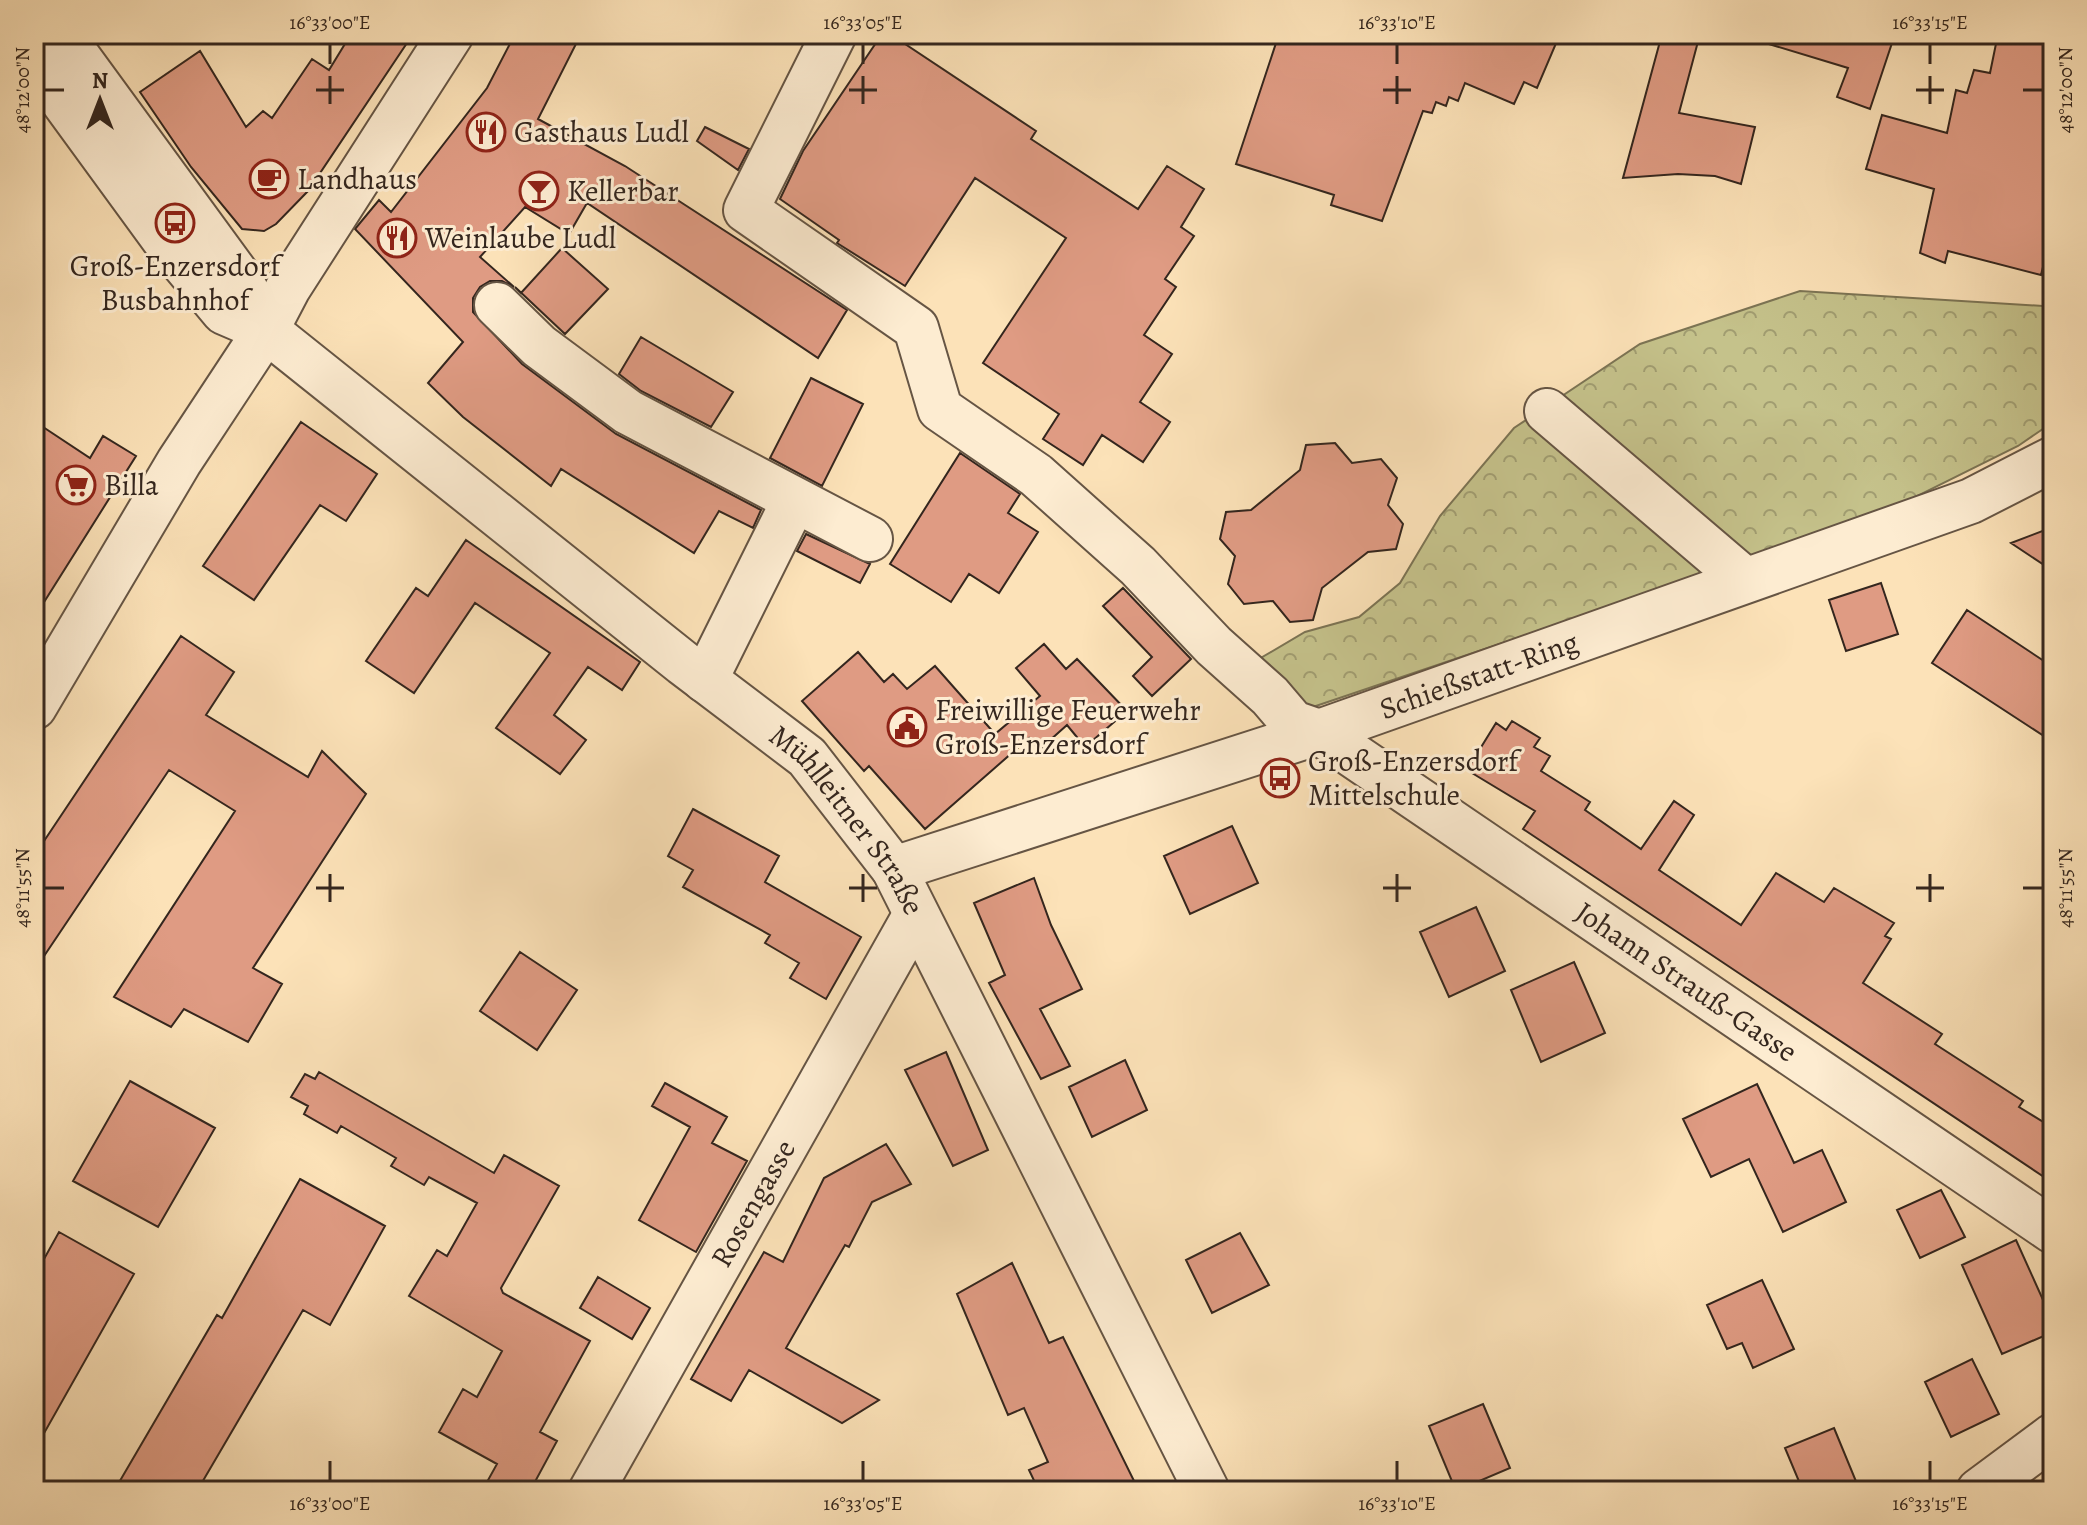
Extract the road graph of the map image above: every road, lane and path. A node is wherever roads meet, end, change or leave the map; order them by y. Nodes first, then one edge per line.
1 (61, 34) edge
2 (451, 34) edge
3 (834, 34) edge
4 (34, 61) edge
5 (497, 305) dead end
6 (266, 330) junction
7 (1547, 411) dead end
8 (2053, 459) edge
9 (794, 501) junction
10 (870, 539) dead end
11 (1745, 580) junction
12 (705, 680) junction
13 (34, 707) edge
14 (1319, 732) junction
15 (894, 869) junction
16 (916, 914) junction
17 (2053, 1231) edge
18 (2053, 1436) edge
19 (1201, 1489) edge
20 (591, 1491) edge
21 (1979, 1491) edge

1 - 6 street
2 - 6 street
3 - 14 street, Johann Strauß-Gasse
4 - 6 street
5 - 9 street
6 - 12 street, Mühlleitner Straße
6 - 13 street
7 - 11 street
8 - 11 street, Schießstatt-Ring
9 - 10 street
9 - 12 street
11 - 14 street, Schießstatt-Ring
12 - 15 street, Mühlleitner Straße
14 - 15 street, Schießstatt-Ring
14 - 17 street, Johann Strauß-Gasse
15 - 16 street, Mühlleitner Straße
16 - 19 street, Mühlleitner Straße
16 - 20 street, Rosengasse
18 - 21 street

